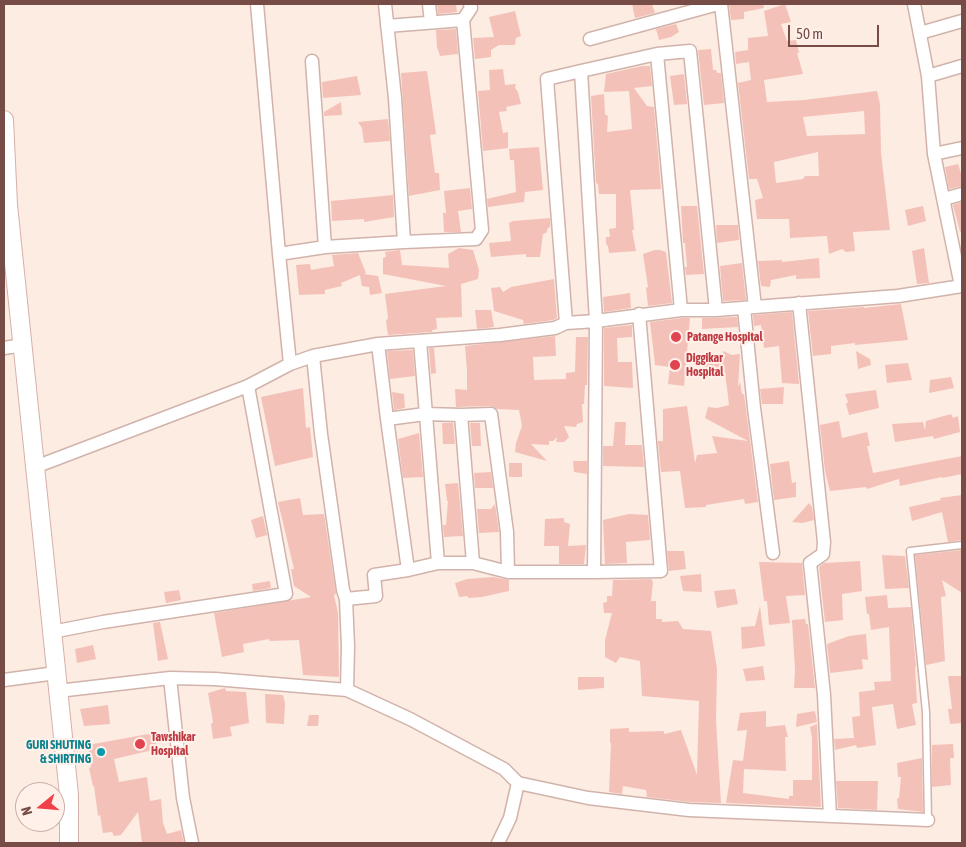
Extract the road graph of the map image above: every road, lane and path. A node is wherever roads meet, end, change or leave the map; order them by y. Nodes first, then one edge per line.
1 (257, 4) edge
2 (385, 4) edge
3 (429, 4) edge
4 (470, 4) edge
5 (720, 4) edge
6 (914, 4) edge
7 (463, 20) junction
8 (431, 22) junction
9 (962, 22) edge
10 (387, 26) junction
11 (920, 33) junction
12 (590, 39) dead end
13 (657, 54) junction
14 (312, 61) dead end
15 (962, 66) edge
16 (581, 71) junction
17 (928, 76) junction
18 (4, 120) edge
19 (962, 148) edge
20 (934, 154) junction
21 (962, 194) edge
22 (944, 199) junction
23 (6, 205) edge
24 (404, 242) junction
25 (325, 247) junction
26 (279, 254) junction
27 (962, 286) edge
28 (799, 303) junction
29 (750, 307) junction
30 (681, 310) junction
31 (716, 310) junction
32 (639, 314) junction
33 (596, 321) junction
34 (566, 323) junction
35 (420, 340) junction
36 (23, 344) junction
37 (378, 344) junction
38 (4, 348) edge
39 (313, 356) junction
40 (290, 364) junction
41 (248, 386) junction
42 (425, 414) junction
43 (461, 415) junction
44 (387, 419) junction
45 (35, 467) junction
46 (962, 545) edge
47 (773, 553) dead end
48 (438, 563) junction
49 (473, 564) junction
50 (408, 570) junction
51 (508, 572) junction
52 (594, 572) junction
53 (346, 599) junction
54 (52, 632) junction
55 (56, 673) junction
56 (170, 678) junction
57 (4, 680) edge
58 (347, 690) junction
59 (58, 691) junction
60 (518, 783) junction
61 (830, 816) junction
62 (928, 820) joint
63 (69, 843) edge
64 (192, 843) edge
65 (498, 843) edge

1 - 26 street
2 - 10 street
3 - 8 street
4 - 7 street
5 - 12 street
5 - 29 street
6 - 11 street
7 - 8 street
7 - 24 street
8 - 10 street
9 - 11 street
10 - 24 street
11 - 17 street
13 - 16 street
13 - 30 street
13 - 31 street
14 - 25 street
15 - 17 street
16 - 33 street
16 - 34 street
17 - 20 street
18 - 23 main road
19 - 20 street
20 - 22 street
21 - 22 street
22 - 27 street
23 - 36 main road
24 - 25 street
25 - 26 street
26 - 40 street
27 - 28 street
28 - 29 street
28 - 61 street
29 - 31 street
29 - 47 street
30 - 31 street
30 - 32 street
32 - 33 street
32 - 52 street
33 - 34 street
33 - 52 street
34 - 35 street
35 - 37 street
35 - 42 street
36 - 38 street
36 - 45 main road
37 - 39 street
37 - 44 street
39 - 40 street
39 - 53 street
40 - 41 street
41 - 45 street
41 - 54 street
42 - 43 street
42 - 44 street
42 - 48 street
43 - 49 street
43 - 51 street
44 - 50 street
45 - 54 main road
46 - 62 lane
48 - 49 street
48 - 50 street
49 - 51 street
50 - 53 street
51 - 52 street
53 - 58 street
54 - 55 main road
55 - 57 street
55 - 59 main road
56 - 58 street
56 - 59 street
56 - 64 street
58 - 60 street
59 - 63 main road
60 - 61 street
60 - 65 street
61 - 62 street

